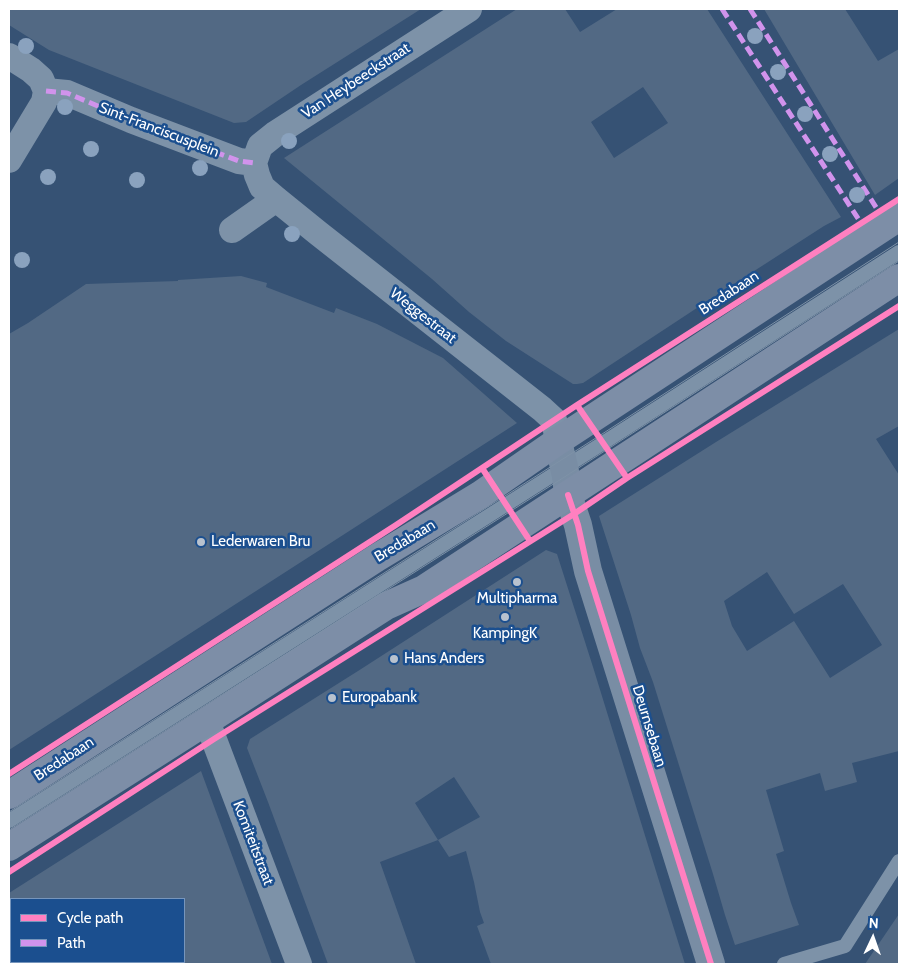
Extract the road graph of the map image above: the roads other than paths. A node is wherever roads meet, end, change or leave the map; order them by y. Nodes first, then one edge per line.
1 (469, 9) edge
2 (9, 56) edge
3 (46, 91) junction
4 (9, 160) edge
5 (254, 163) junction
6 (276, 199) junction
7 (899, 217) edge
8 (232, 230) dead end
9 (899, 252) edge
10 (899, 278) edge
11 (558, 441) junction
12 (564, 468) junction
13 (568, 494) junction
14 (207, 721) junction
15 (9, 795) edge
16 (9, 821) edge
17 (9, 847) edge
18 (899, 861) edge
19 (298, 964) edge
20 (711, 964) edge
21 (784, 964) edge

1 - 5 street, Van Heybeeckstraat
2 - 3 street
3 - 4 street
3 - 5 street, Sint-Franciscusplein
5 - 6 street
6 - 8 street
6 - 11 street, Weggestraat
7 - 11 main road, Bredabaan
9 - 12 lane, Bredabaan
10 - 13 main road
11 - 12 main road, Deurnsebaan
11 - 15 main road, Bredabaan
12 - 13 main road, Deurnsebaan
12 - 16 lane, Bredabaan
13 - 14 main road
13 - 20 main road, Deurnsebaan
14 - 17 main road
14 - 19 street, Komiteitstraat
18 - 21 lane

